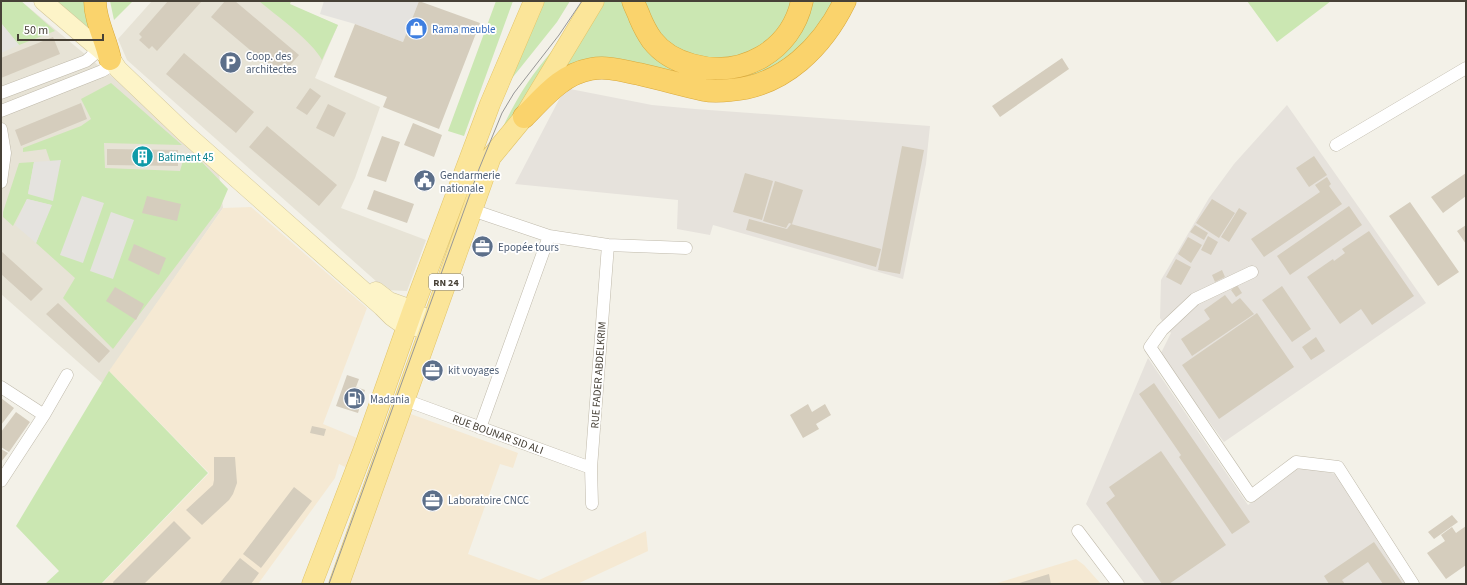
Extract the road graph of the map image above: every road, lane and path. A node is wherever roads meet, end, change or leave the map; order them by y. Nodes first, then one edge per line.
1 (43, 1) edge
2 (95, 1) edge
3 (534, 1) edge
4 (594, 1) edge
5 (634, 1) edge
6 (802, 1) edge
7 (845, 1) edge
8 (106, 55) junction
9 (1466, 68) edge
10 (1, 93) edge
11 (1, 111) edge
12 (524, 117) junction
13 (1, 129) edge
14 (1336, 145) dead end
15 (1, 182) edge
16 (472, 210) junction
17 (549, 236) junction
18 (608, 245) junction
19 (686, 248) dead end
20 (1252, 272) dead end
21 (410, 318) junction
22 (431, 326) junction
23 (67, 375) dead end
24 (1, 387) edge
25 (405, 400) junction
26 (44, 415) junction
27 (480, 428) junction
28 (591, 468) junction
29 (1, 481) edge
30 (592, 504) dead end
31 (1078, 531) dead end
32 (312, 584) edge
33 (339, 584) edge
34 (1118, 584) edge
35 (1413, 584) edge

1 - 8 street
2 - 8 highway
3 - 21 main road, RN 24
4 - 12 main road, RN 24
5 - 6 highway
7 - 12 highway
8 - 10 street
8 - 11 street
8 - 21 street
9 - 14 street
12 - 16 main road, RN 24
13 - 15 street
16 - 17 street
16 - 22 main road, RN 24
17 - 18 street
17 - 27 street
18 - 19 street
18 - 28 street, RUE FADER ABDELKRIM
20 - 35 street
21 - 22 street
21 - 32 main road, RN 24
22 - 25 main road, RN 24
23 - 26 street
24 - 26 street
25 - 27 street, RUE BOUNAR SID ALI
25 - 33 main road, RN 24
26 - 29 street
27 - 28 street, RUE BOUNAR SID ALI
28 - 30 street, RUE FADER ABDELKRIM
31 - 34 street

